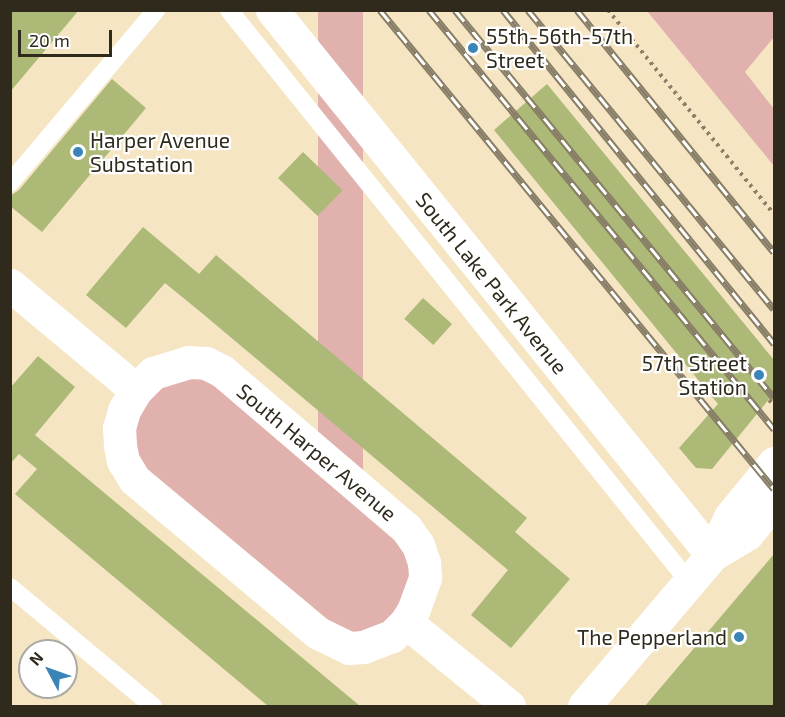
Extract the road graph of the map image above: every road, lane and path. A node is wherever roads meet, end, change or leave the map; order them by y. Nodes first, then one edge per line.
1 (156, 10) edge
2 (229, 10) edge
3 (272, 10) edge
4 (608, 10) edge
5 (10, 183) edge
6 (774, 214) edge
7 (11, 286) edge
8 (136, 390) junction
9 (769, 400) dead end
10 (774, 405) edge
11 (774, 463) edge
12 (774, 501) edge
13 (712, 555) junction
14 (689, 582) junction
15 (10, 587) edge
16 (406, 622) junction
17 (153, 706) edge
18 (509, 706) edge
19 (584, 706) edge

1 - 5 lane
2 - 14 lane
3 - 13 street, South Lake Park Avenue
4 - 6 path
7 - 8 street
8 - 16 street, South Harper Avenue
8 - 16 street, South Harper Avenue
9 - 10 path
11 - 13 street
12 - 13 street
13 - 14 street
14 - 19 street
15 - 17 lane
16 - 18 street

